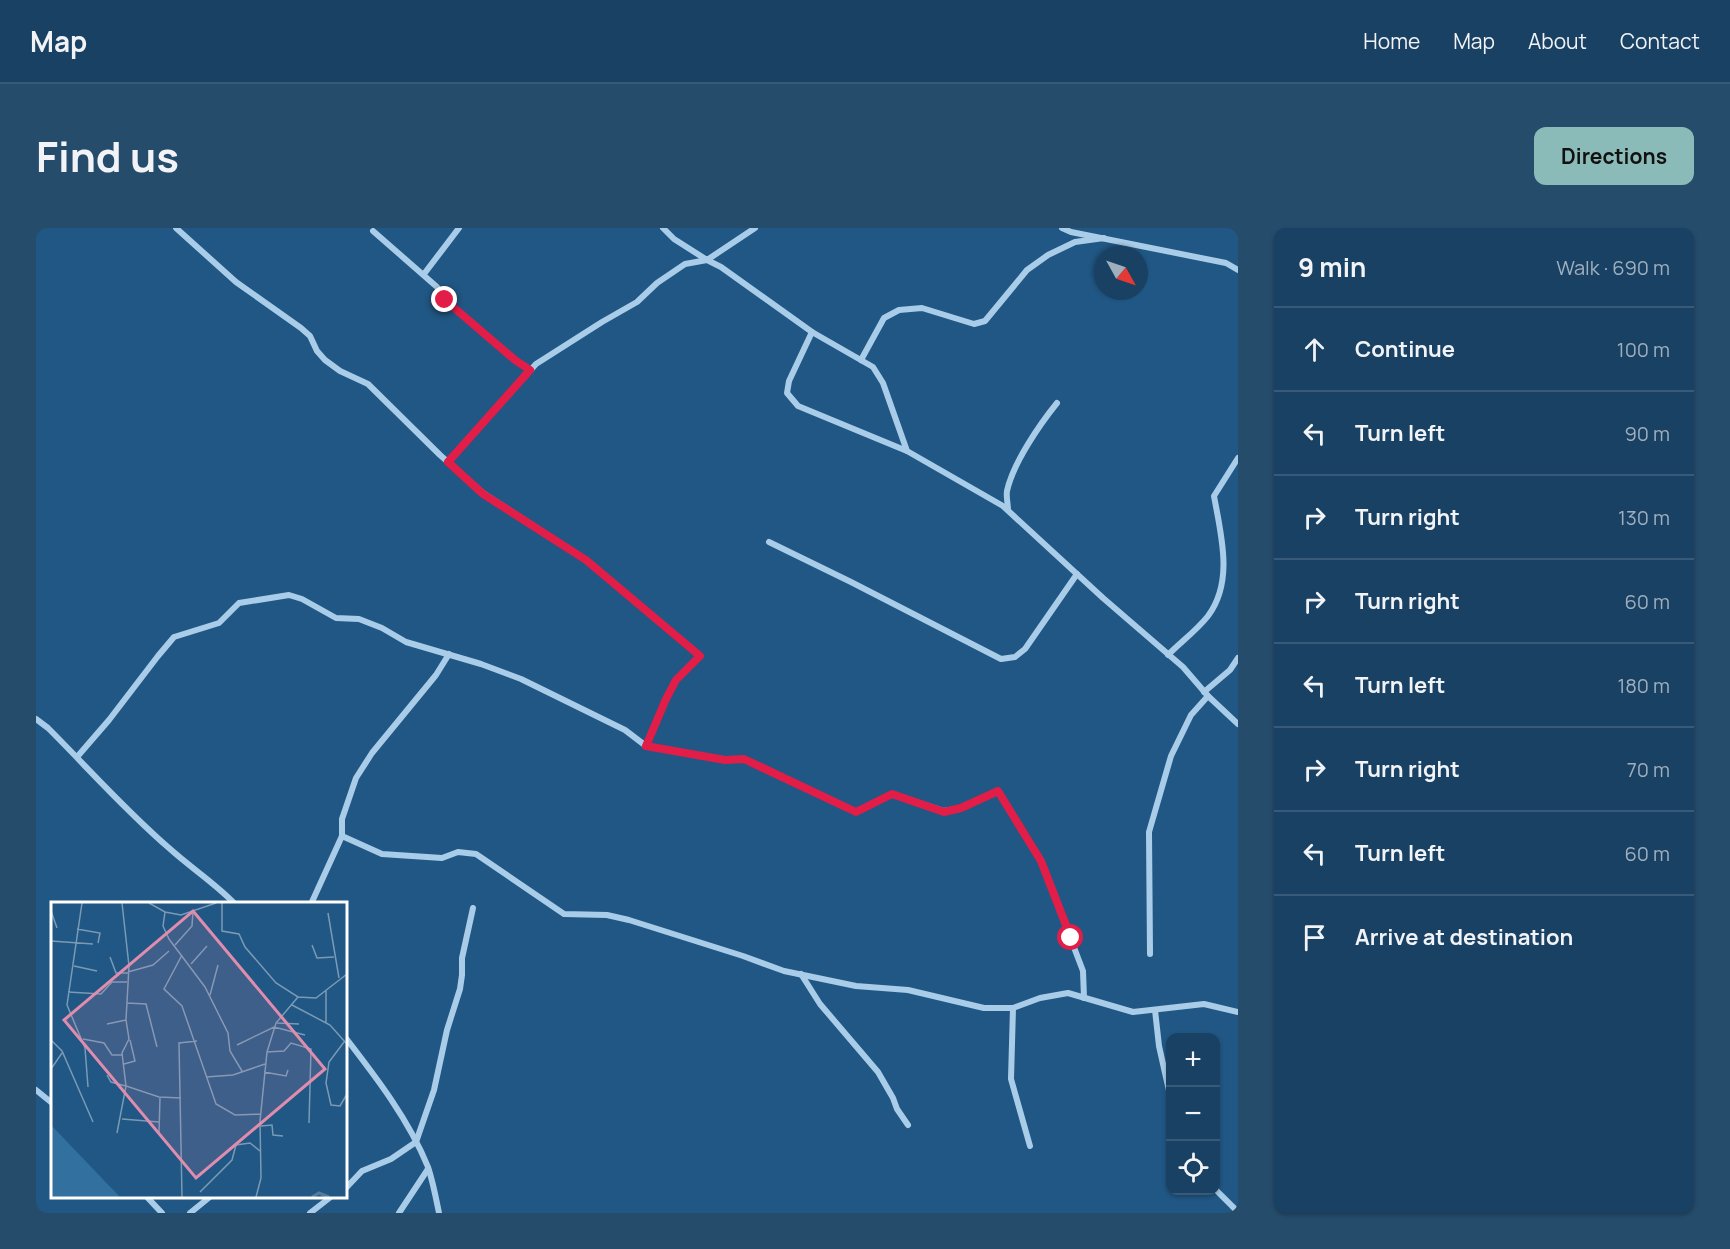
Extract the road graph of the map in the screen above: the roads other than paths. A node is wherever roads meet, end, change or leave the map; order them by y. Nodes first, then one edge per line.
1 (176, 228) edge
2 (459, 228) edge
3 (663, 228) edge
4 (755, 228) edge
5 (1062, 228) edge
6 (373, 231) dead end
7 (1104, 238) junction
8 (707, 260) junction
9 (1238, 270) edge
10 (424, 274) junction
11 (812, 332) junction
12 (861, 360) junction
13 (530, 370) junction
14 (1057, 403) dead end
15 (908, 451) junction
16 (1238, 458) edge
17 (448, 462) junction
18 (1008, 511) junction
19 (769, 542) dead end
20 (1077, 574) junction
21 (449, 654) junction
22 (1168, 655) junction
23 (1238, 658) edge
24 (1206, 694) junction
25 (36, 719) edge
26 (1238, 724) edge
27 (646, 746) junction
28 (77, 757) junction
29 (342, 836) junction
30 (233, 902) edge
31 (312, 902) edge
32 (473, 908) dead end
33 (1150, 954) dead end
34 (801, 974) junction
35 (1084, 998) junction
36 (1013, 1008) junction
37 (1155, 1011) junction
38 (1238, 1012) edge
39 (346, 1038) edge
40 (1168, 1087) edge
41 (36, 1090) edge
42 (51, 1102) edge
43 (908, 1125) dead end
44 (416, 1142) junction
45 (1030, 1146) dead end
46 (428, 1169) junction
47 (346, 1188) edge
48 (1220, 1195) edge
49 (147, 1198) edge
50 (210, 1198) edge
51 (331, 1198) edge
52 (1238, 1212) edge
53 (162, 1213) edge
54 (190, 1213) edge
55 (310, 1213) edge
56 (399, 1213) edge
57 (439, 1213) edge

1 - 17 street
2 - 10 street
3 - 8 street
4 - 8 street
5 - 7 street
6 - 10 street
7 - 9 street
7 - 12 street
8 - 11 street
8 - 13 street
10 - 13 street
11 - 12 street
11 - 15 street
12 - 15 street
13 - 17 street
14 - 18 street
15 - 18 street
16 - 22 street
17 - 27 street
18 - 20 street
19 - 20 street
20 - 22 street
21 - 27 street
21 - 28 street
21 - 29 street
22 - 24 street
23 - 24 street
24 - 26 street
24 - 33 street
25 - 28 street
27 - 35 street
28 - 30 street
29 - 31 street
29 - 34 street
32 - 44 street
34 - 36 street
34 - 43 street
35 - 36 street
35 - 37 street
36 - 45 street
37 - 38 street
37 - 40 street
39 - 44 street
41 - 42 street
44 - 46 street
44 - 47 street
46 - 56 street
46 - 57 street
48 - 52 street
49 - 53 street
50 - 54 street
51 - 55 street

